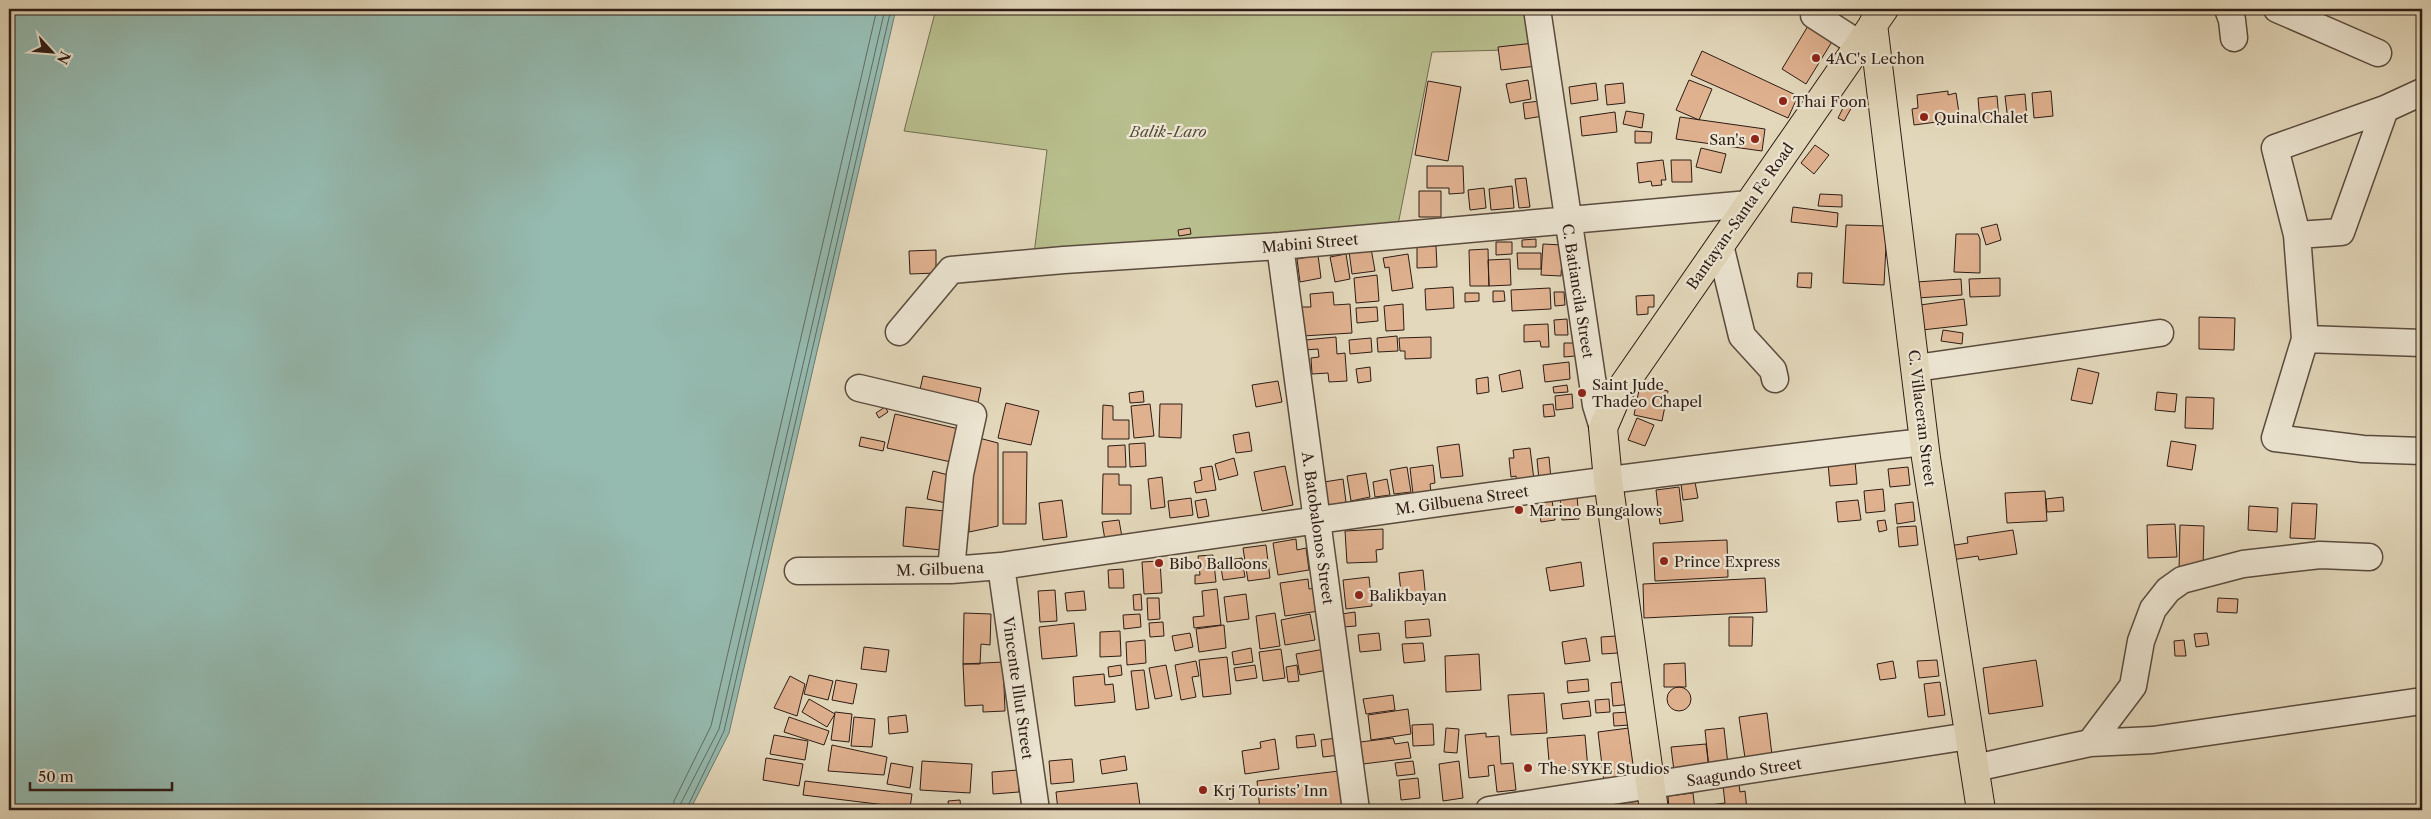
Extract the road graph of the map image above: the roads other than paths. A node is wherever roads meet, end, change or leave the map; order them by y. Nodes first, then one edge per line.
1 (1538, 9) edge
2 (1814, 9) edge
3 (2228, 9) edge
4 (2277, 9) edge
5 (1872, 26) edge
6 (2234, 38) dead end
7 (2378, 53) dead end
8 (2422, 92) edge
9 (2385, 109) junction
10 (1749, 204) junction
11 (1568, 220) junction
12 (2297, 235) junction
13 (1280, 246) junction
14 (1720, 246) junction
15 (900, 332) dead end
16 (2160, 333) dead end
17 (2304, 338) junction
18 (2422, 343) edge
19 (1916, 368) junction
20 (1775, 379) dead end
21 (859, 388) dead end
22 (1603, 428) junction
23 (1924, 442) junction
24 (2422, 451) edge
25 (1608, 480) junction
26 (1317, 519) junction
27 (2369, 557) dead end
28 (1000, 566) junction
29 (951, 570) junction
30 (798, 571) dead end
31 (2422, 701) edge
32 (1970, 736) junction
33 (2090, 743) junction
34 (1975, 768) junction
35 (1652, 798) edge
36 (1036, 810) edge
37 (1356, 810) edge
38 (1489, 810) edge
39 (1981, 810) edge

1 - 11 street, C. Batiancila Street
2 - 5 street
3 - 6 street
4 - 7 street
5 - 10 main road, Bantayan-Santa Fe Road
5 - 19 main road, C. Villaceran Street
8 - 9 street
9 - 12 street
9 - 12 street
10 - 11 street, Mabini Street
10 - 14 main road, Bantayan-Santa Fe Road
11 - 13 street, Mabini Street
11 - 22 street, C. Batiancila Street
12 - 17 street
13 - 15 street, Mabini Street
13 - 26 street, A. Batobalonos Street
14 - 20 street
14 - 22 main road, Bantayan-Santa Fe Road
16 - 19 street
17 - 18 street
17 - 24 street
19 - 23 main road, C. Villaceran Street
21 - 29 street
22 - 25 main road, C. Batiancila Street
23 - 25 street, M. Gilbuena Street
23 - 32 main road, C. Villaceran Street
25 - 26 street, M. Gilbuena Street
25 - 35 main road, C. Batiancila Street
26 - 28 street, M. Gilbuena Street
26 - 37 street, A. Batobalonos Street
27 - 33 street
28 - 29 street, M. Gilbuena
28 - 36 street, Vincente Illut Street
29 - 30 street, M. Gilbuena
31 - 33 street
32 - 34 main road, C. Villaceran Street
32 - 35 street, Saagundo Street
33 - 34 street
34 - 39 main road, C. Villaceran Street
35 - 38 street, Saagundo Street

